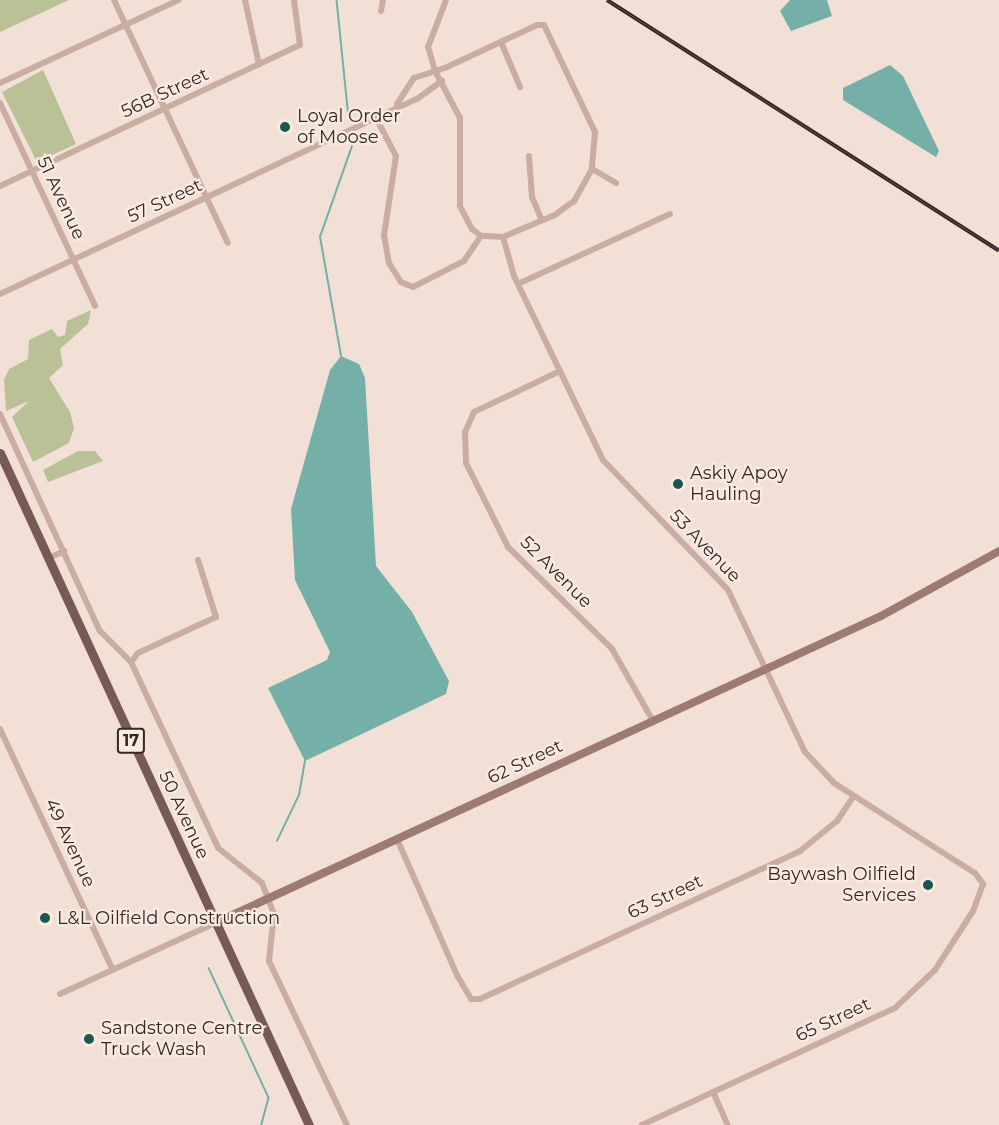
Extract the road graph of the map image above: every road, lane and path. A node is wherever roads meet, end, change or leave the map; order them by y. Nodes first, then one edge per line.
1 (114, 0) edge
2 (179, 0) edge
3 (245, 0) edge
4 (294, 0) edge
5 (383, 0) edge
6 (446, 0) edge
7 (381, 11) dead end
8 (126, 25) junction
9 (501, 42) junction
10 (259, 64) junction
11 (435, 71) junction
12 (441, 81) junction
13 (0, 83) edge
14 (520, 87) dead end
15 (0, 104) edge
16 (397, 104) junction
17 (165, 109) junction
18 (375, 116) junction
19 (529, 156) dead end
20 (592, 170) junction
21 (32, 171) junction
22 (615, 183) dead end
23 (0, 186) edge
24 (206, 198) junction
25 (670, 214) dead end
26 (542, 220) junction
27 (481, 236) junction
28 (503, 237) junction
29 (228, 243) dead end
30 (73, 260) junction
31 (520, 283) junction
32 (0, 294) edge
33 (95, 306) dead end
34 (560, 370) junction
35 (0, 414) edge
36 (0, 453) edge
37 (64, 551) junction
38 (999, 551) edge
39 (47, 559) junction
40 (198, 560) dead end
41 (131, 662) junction
42 (767, 668) junction
43 (653, 721) junction
44 (0, 729) edge
45 (854, 796) junction
46 (397, 839) junction
47 (983, 884) joint
48 (268, 898) junction
49 (215, 923) junction
50 (113, 970) junction
51 (60, 994) dead end
52 (714, 1092) junction
53 (309, 1125) edge
54 (346, 1125) edge
55 (642, 1125) edge
56 (729, 1125) edge

1 - 8 street
2 - 8 street
3 - 10 street
4 - 10 street, 56B Street
5 - 7 street
6 - 11 street
8 - 13 street
8 - 17 street
9 - 11 street
9 - 14 street
9 - 20 street
10 - 17 street, 56B Street
11 - 12 street
11 - 16 street
12 - 16 street, 57 Street
12 - 27 street
15 - 21 street, 51 Avenue
16 - 18 street, 57 Street
17 - 21 street, 56B Street
17 - 24 street
18 - 24 street, 57 Street
18 - 27 street
19 - 26 street
20 - 22 street
20 - 26 street
21 - 23 street, 56B Street
21 - 30 street, 51 Avenue
24 - 29 street
24 - 30 street, 57 Street
25 - 31 street
26 - 28 street
27 - 28 street
28 - 31 street, 53 Avenue
30 - 32 street, 57 Street
30 - 33 street, 51 Avenue
31 - 34 street, 53 Avenue
34 - 42 street, 53 Avenue
34 - 43 street, 52 Avenue
35 - 37 street
36 - 39 main road, 50 Avenue / 17
37 - 39 street
37 - 41 street
38 - 42 main road, 62 Street
39 - 49 main road, 50 Avenue / 17
40 - 41 street
41 - 48 street
42 - 43 main road, 62 Street
42 - 45 street, 53 Avenue
43 - 46 main road, 62 Street
44 - 50 street, 49 Avenue
45 - 46 street, 63 Street
45 - 47 street, 53 Avenue
46 - 48 main road, 62 Street
47 - 52 street, 65 Street
48 - 49 main road, 62 Street
48 - 54 street
49 - 50 street, 62 Street
49 - 53 main road, 50 Avenue / 17
50 - 51 street, 62 Street
52 - 55 street, 65 Street
52 - 56 street

